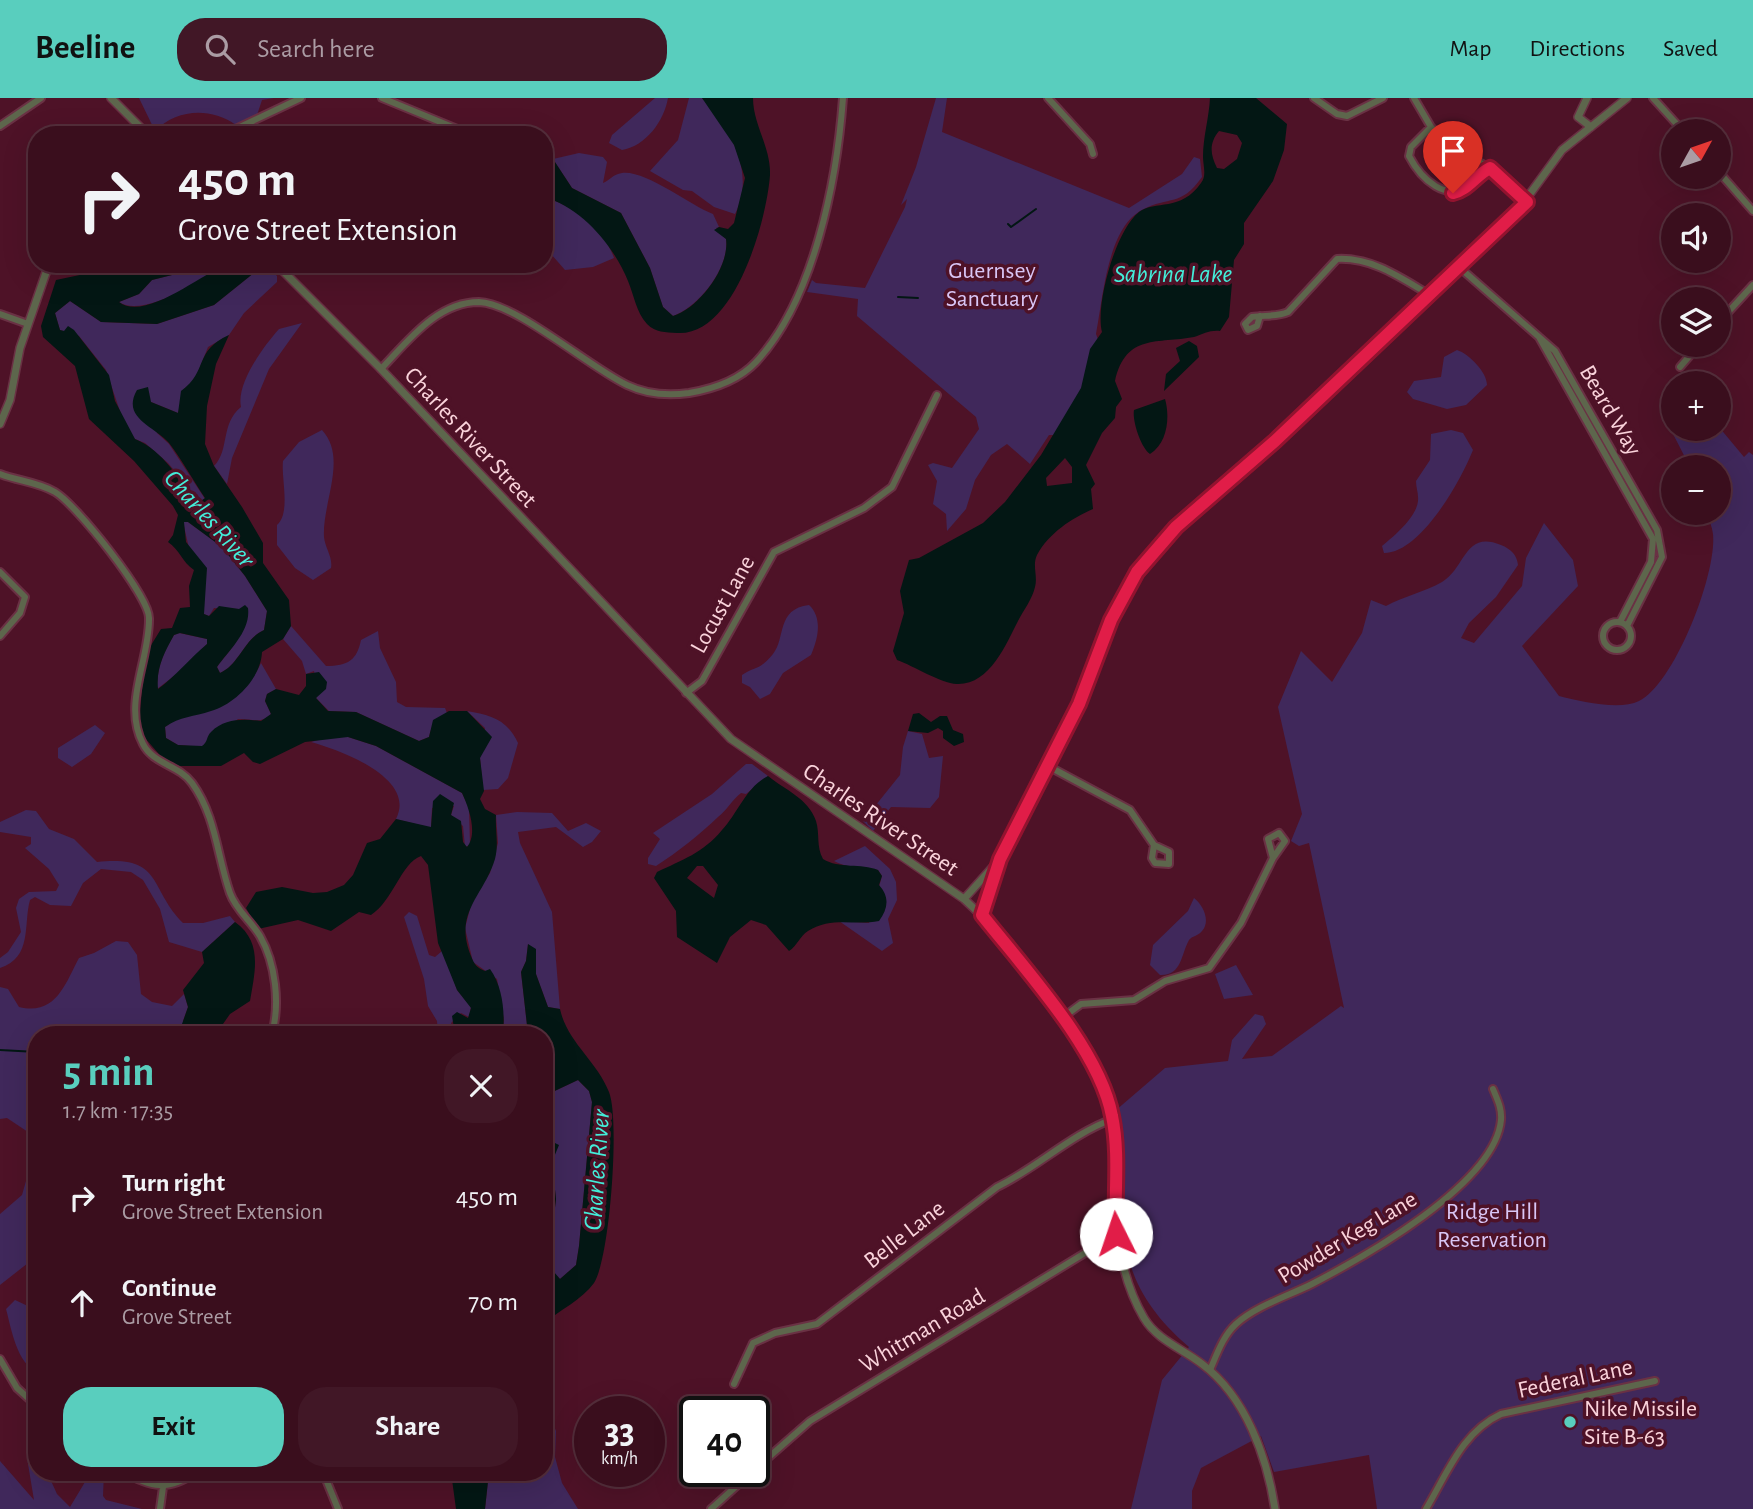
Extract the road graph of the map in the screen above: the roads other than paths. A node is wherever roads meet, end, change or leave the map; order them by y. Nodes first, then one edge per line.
1 (41, 98) edge
2 (111, 98) edge
3 (301, 98) edge
4 (382, 98) edge
5 (843, 98) edge
6 (1048, 98) edge
7 (1314, 98) edge
8 (1383, 98) edge
9 (1587, 98) edge
10 (1628, 98) edge
11 (1653, 98) edge
12 (1415, 99) edge
13 (1672, 119) edge
14 (0, 126) edge
15 (139, 126) edge
16 (242, 126) edge
17 (450, 126) edge
18 (1431, 127) junction
19 (1591, 127) junction
20 (1093, 154) dead end
21 (1481, 163) junction
22 (1490, 168) junction
23 (1479, 173) junction
24 (1731, 186) edge
25 (1527, 202) junction
26 (1753, 211) edge
27 (1459, 267) junction
28 (46, 273) edge
29 (285, 273) edge
30 (1753, 285) edge
31 (1430, 295) junction
32 (1731, 309) edge
33 (0, 314) edge
34 (1260, 316) dead end
35 (28, 324) junction
36 (1689, 357) edge
37 (1680, 367) dead end
38 (381, 369) junction
39 (937, 395) dead end
40 (0, 424) edge
41 (0, 474) edge
42 (0, 572) edge
43 (1624, 624) junction
44 (0, 636) edge
45 (686, 693) junction
46 (1048, 766) junction
47 (1154, 845) dead end
48 (1273, 858) dead end
49 (1000, 859) junction
50 (964, 899) junction
51 (982, 915) junction
52 (1062, 1018) junction
53 (274, 1026) edge
54 (1493, 1089) dead end
55 (1113, 1119) junction
56 (1116, 1234) junction
57 (0, 1359) edge
58 (1210, 1370) junction
59 (1655, 1381) dead end
60 (734, 1384) dead end
61 (28, 1398) edge
62 (770, 1456) edge
63 (147, 1481) edge
64 (182, 1481) edge
65 (327, 1481) edge
66 (163, 1487) junction
67 (735, 1487) edge
68 (160, 1509) edge
69 (338, 1509) edge
70 (710, 1509) edge
71 (1275, 1509) edge
72 (1426, 1509) edge

1 - 14 street
2 - 15 street
3 - 16 street
4 - 17 street
5 - 38 street
6 - 20 street
7 - 8 street
9 - 19 street
10 - 19 street
11 - 13 street
12 - 18 street
18 - 21 street
18 - 23 street
19 - 25 street
21 - 22 street
21 - 23 street
22 - 23 street
22 - 25 street
24 - 26 street
25 - 27 street
27 - 31 street
27 - 43 street, Beard Way
28 - 35 street
29 - 38 street, Charles River Street
30 - 32 street
31 - 34 street
31 - 46 street
33 - 35 street
35 - 40 street
36 - 37 street
38 - 45 street, Charles River Street
39 - 45 street, Locust Lane
41 - 53 street
42 - 44 street
43 - 43 street, Beard Way
45 - 50 street, Charles River Street
46 - 47 street
46 - 49 street
48 - 52 street
49 - 50 street
49 - 51 street
50 - 51 street, Charles River Street
51 - 52 street, Charles River Street
52 - 55 street, Charles River Street
54 - 58 street, Powder Keg Lane
55 - 56 street, Charles River Street
55 - 60 street, Belle Lane
56 - 58 street, Charles River Street
56 - 62 street, Whitman Road
57 - 61 street
58 - 71 street, Charles River Street
59 - 72 street, Federal Lane
63 - 66 street
64 - 66 street
65 - 69 street
66 - 68 street
67 - 70 street, Whitman Road

